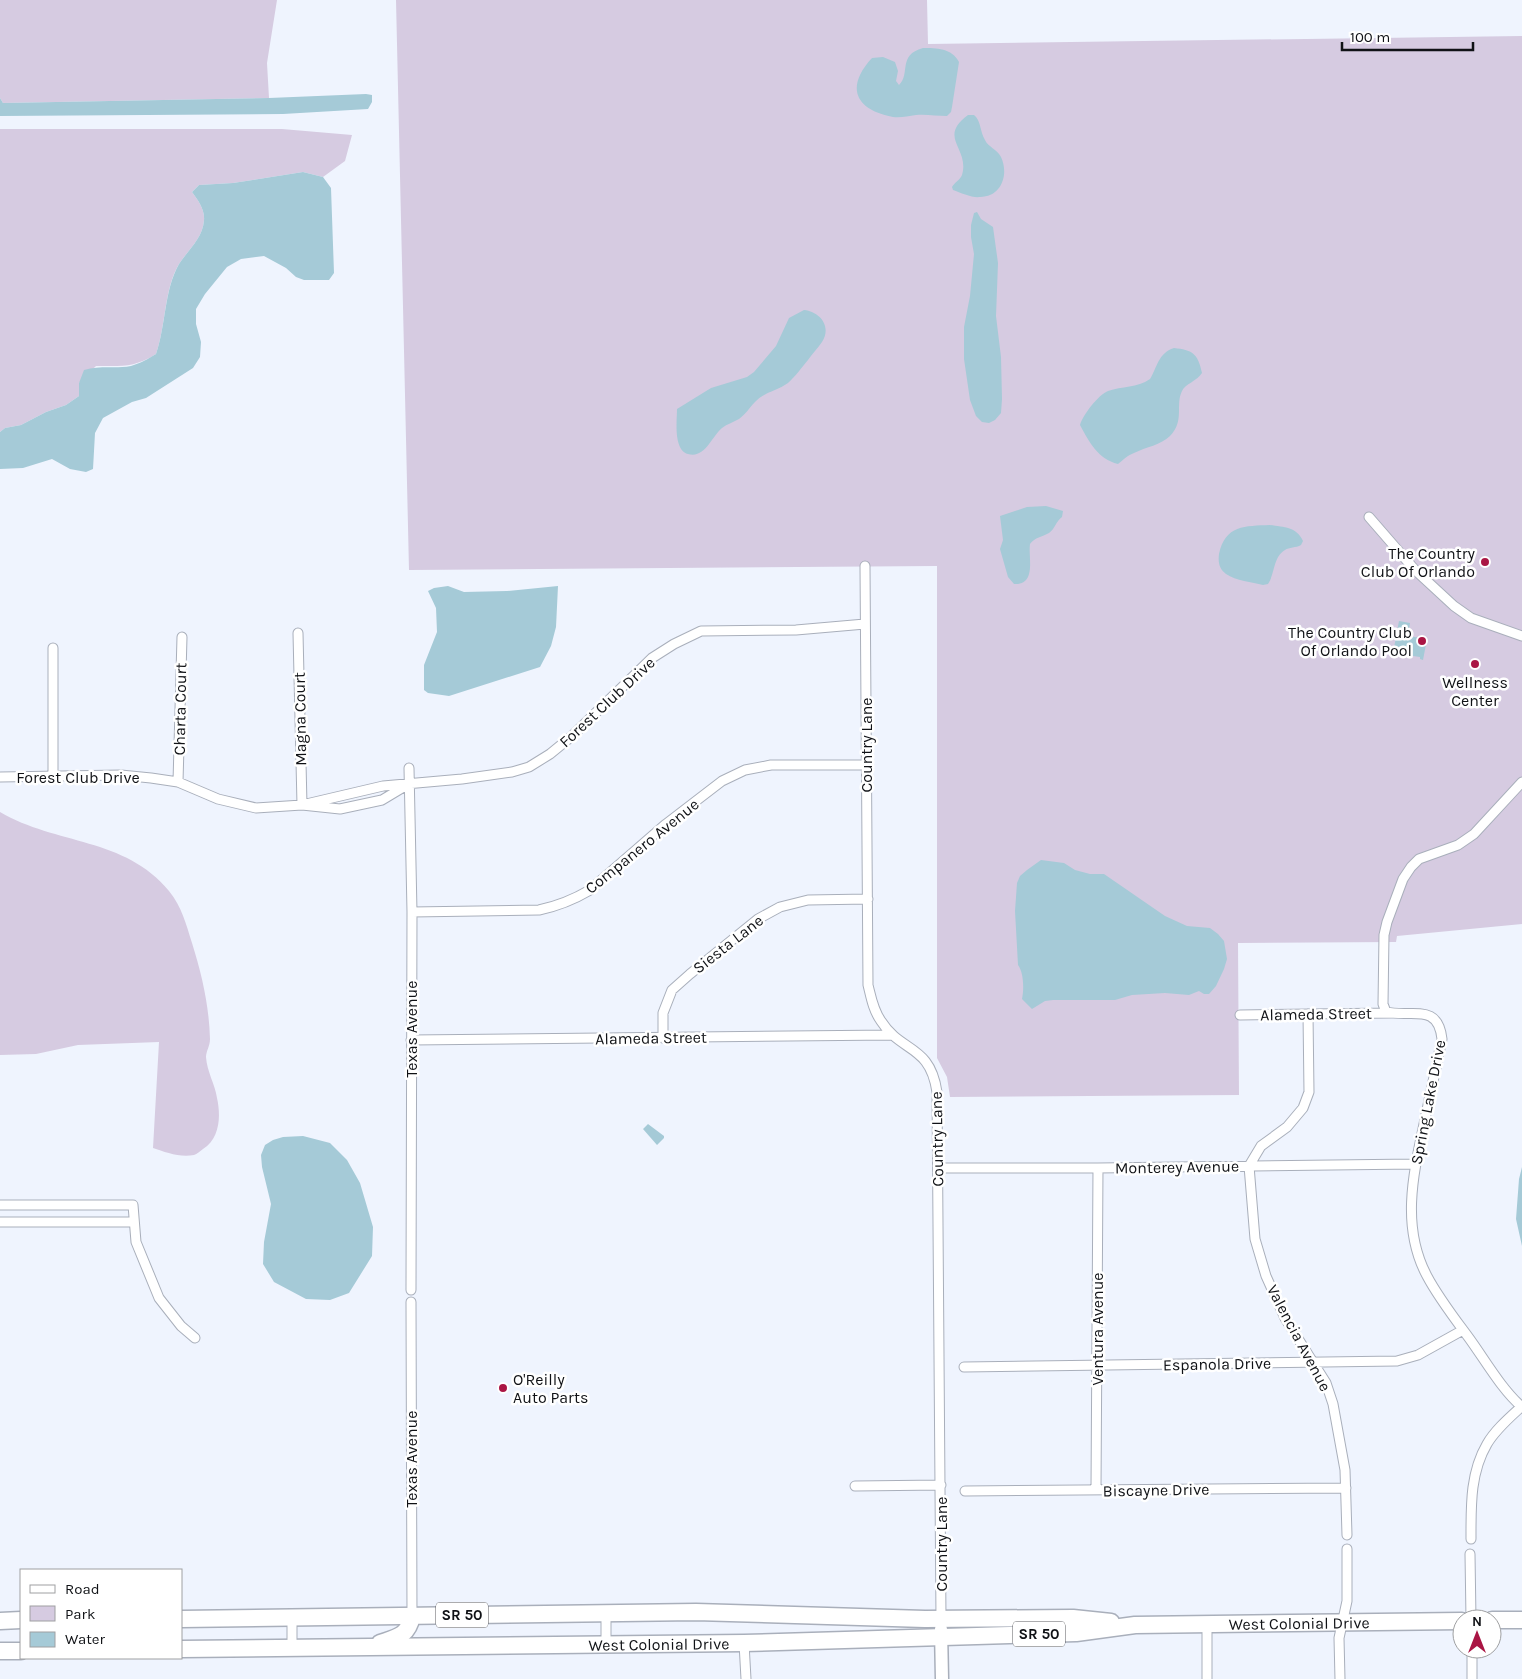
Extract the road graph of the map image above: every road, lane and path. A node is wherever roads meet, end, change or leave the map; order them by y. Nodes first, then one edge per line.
1 (1369, 517) dead end
2 (865, 566) dead end
3 (865, 624) junction
4 (298, 633) dead end
5 (1522, 636) edge
6 (182, 637) dead end
7 (53, 648) dead end
8 (866, 765) junction
9 (409, 768) dead end
10 (53, 776) junction
11 (0, 777) edge
12 (178, 782) junction
13 (1522, 782) edge
14 (409, 784) junction
15 (302, 805) junction
16 (868, 899) junction
17 (412, 912) junction
18 (1392, 1013) junction
19 (1308, 1014) junction
20 (1240, 1015) dead end
21 (892, 1035) junction
22 (663, 1038) junction
23 (410, 1040) junction
24 (1415, 1164) junction
25 (1249, 1166) junction
26 (938, 1168) junction
27 (1098, 1168) junction
28 (0, 1205) edge
29 (0, 1222) edge
30 (134, 1222) junction
31 (411, 1290) dead end
32 (411, 1302) dead end
33 (1463, 1330) junction
34 (196, 1338) dead end
35 (1315, 1363) junction
36 (1098, 1366) junction
37 (964, 1367) dead end
38 (1521, 1407) edge
39 (941, 1485) junction
40 (855, 1486) dead end
41 (1346, 1488) junction
42 (1096, 1490) junction
43 (965, 1491) dead end
44 (1346, 1536) dead end
45 (1470, 1539) dead end
46 (1347, 1550) dead end
47 (1470, 1554) dead end
48 (1471, 1609) edge
49 (606, 1613) junction
50 (412, 1616) junction
51 (292, 1617) junction
52 (182, 1619) edge
53 (941, 1619) junction
54 (20, 1620) edge
55 (1502, 1620) edge
56 (1522, 1620) edge
57 (0, 1621) edge
58 (1452, 1621) edge
59 (1343, 1623) junction
60 (1207, 1624) junction
61 (1136, 1625) junction
62 (942, 1636) junction
63 (744, 1643) junction
64 (606, 1645) junction
65 (369, 1647) junction
66 (292, 1648) junction
67 (182, 1649) edge
68 (0, 1651) edge
69 (20, 1651) edge
70 (1472, 1659) edge
71 (746, 1679) edge
72 (942, 1679) edge
73 (1207, 1679) edge
74 (1340, 1679) edge
75 (1472, 1679) edge

1 - 5 street
2 - 3 street, Country Lane
3 - 8 street, Country Lane
3 - 14 street, Forest Club Drive
4 - 15 street, Magna Court
6 - 12 street, Charta Court
7 - 10 street
8 - 16 street, Country Lane
8 - 17 street, Companero Avenue
9 - 14 street, Texas Avenue
10 - 11 street, Forest Club Drive
10 - 12 street, Forest Club Drive
12 - 15 street, Forest Club Drive
13 - 18 street
14 - 15 street, Forest Club Drive
14 - 15 street, Forest Club Drive
14 - 17 street, Texas Avenue
16 - 21 street, Country Lane
16 - 22 street, Siesta Lane
17 - 23 street, Texas Avenue
18 - 19 street, Alameda Street
18 - 24 street, Spring Lake Drive
19 - 20 street, Alameda Street
19 - 25 street
21 - 22 street, Alameda Street
21 - 26 street, Country Lane
22 - 23 street, Alameda Street
23 - 31 street, Texas Avenue
24 - 25 street, Monterey Avenue
24 - 33 street, Spring Lake Drive
25 - 27 street, Monterey Avenue
25 - 35 street, Valencia Avenue
26 - 27 street, Monterey Avenue
26 - 39 street, Country Lane
27 - 36 street, Ventura Avenue
28 - 30 street
29 - 30 street
30 - 34 street
32 - 50 street, Texas Avenue
33 - 35 street, Espanola Drive
33 - 38 street, Spring Lake Drive
35 - 36 street, Espanola Drive
35 - 41 street, Valencia Avenue
36 - 37 street, Espanola Drive
36 - 42 street, Ventura Avenue
38 - 45 street
39 - 40 street
39 - 53 street, Country Lane
41 - 42 street, Biscayne Drive
41 - 44 street, Valencia Avenue
42 - 43 street, Biscayne Drive
46 - 59 street
47 - 48 street
49 - 50 highway, West Colonial Drive / SR 50
49 - 53 highway, West Colonial Drive / SR 50
49 - 64 street
50 - 51 highway, West Colonial Drive / SR 50
50 - 65 highway
51 - 52 highway, West Colonial Drive / SR 50
51 - 66 street
53 - 61 highway, West Colonial Drive / SR 50
53 - 62 street
54 - 57 highway
55 - 56 highway
58 - 59 highway, West Colonial Drive / SR 50
59 - 60 highway, West Colonial Drive / SR 50
59 - 74 street
60 - 61 highway, West Colonial Drive / SR 50
60 - 73 street
61 - 62 highway, West Colonial Drive / SR 50
62 - 63 highway, West Colonial Drive / SR 50
62 - 72 street
63 - 64 highway, West Colonial Drive / SR 50
63 - 71 street
64 - 65 highway, West Colonial Drive / SR 50
65 - 66 highway, West Colonial Drive / SR 50
66 - 67 highway, West Colonial Drive / SR 50
68 - 69 highway
70 - 75 street

